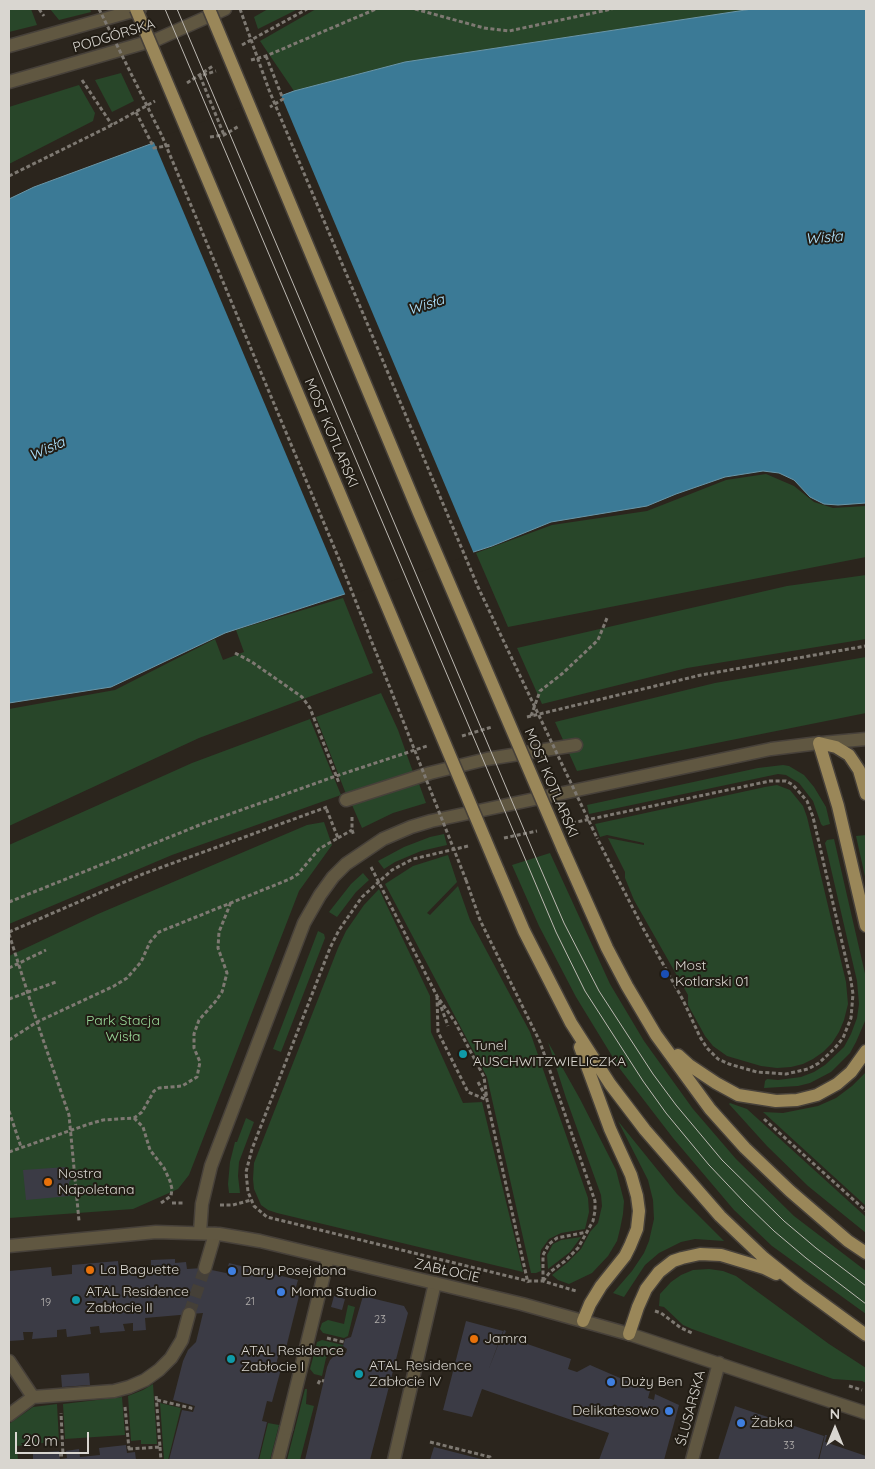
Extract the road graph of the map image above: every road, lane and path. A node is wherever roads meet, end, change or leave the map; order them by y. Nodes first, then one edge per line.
1 (99, 9) edge
2 (136, 9) edge
3 (140, 9) edge
4 (209, 9) edge
5 (225, 9) edge
6 (240, 9) edge
7 (307, 9) edge
8 (376, 9) edge
9 (415, 9) edge
10 (612, 9) edge
11 (261, 34) dead end
12 (9, 46) edge
13 (266, 56) junction
14 (247, 62) dead end
15 (218, 70) dead end
16 (80, 76) dead end
17 (200, 76) junction
18 (9, 82) edge
19 (184, 85) dead end
20 (160, 98) dead end
21 (266, 109) dead end
22 (136, 112) junction
23 (241, 124) dead end
24 (112, 125) junction
25 (224, 135) junction
26 (207, 138) dead end
27 (180, 143) dead end
28 (9, 176) edge
29 (607, 618) dead end
30 (235, 653) dead end
31 (530, 716) dead end
32 (866, 739) edge
33 (819, 743) junction
34 (576, 745) dead end
35 (337, 778) dead end
36 (866, 794) edge
37 (346, 800) joint
38 (326, 808) junction
39 (570, 824) dead end
40 (352, 830) dead end
41 (541, 830) dead end
42 (338, 838) junction
43 (503, 838) dead end
44 (474, 844) dead end
45 (370, 865) dead end
46 (379, 881) junction
47 (231, 902) junction
48 (866, 926) edge
49 (9, 933) edge
50 (46, 950) dead end
51 (18, 963) junction
52 (9, 968) edge
53 (56, 982) dead end
54 (27, 993) junction
55 (437, 996) junction
56 (9, 1000) edge
57 (37, 1022) junction
58 (571, 1023) junction
59 (448, 1026) dead end
60 (656, 1035) junction
61 (9, 1040) edge
62 (866, 1051) edge
63 (478, 1082) dead end
64 (487, 1100) junction
65 (9, 1111) edge
66 (134, 1118) junction
67 (763, 1119) dead end
68 (70, 1130) junction
69 (21, 1147) junction
70 (9, 1152) edge
71 (251, 1200) junction
72 (161, 1204) dead end
73 (234, 1205) dead end
74 (866, 1211) edge
75 (79, 1224) dead end
76 (200, 1232) junction
77 (587, 1232) junction
78 (215, 1234) junction
79 (9, 1246) edge
80 (866, 1253) edge
81 (328, 1258) junction
82 (205, 1268) tunnel mouth
83 (528, 1281) junction
84 (543, 1281) junction
85 (435, 1283) junction
86 (799, 1286) junction
87 (568, 1289) dead end
88 (656, 1311) dead end
89 (189, 1314) tunnel mouth
90 (584, 1321) junction
91 (689, 1332) dead end
92 (629, 1334) junction
93 (866, 1335) edge
94 (327, 1338) dead end
95 (344, 1342) dead end
96 (9, 1361) edge
97 (719, 1363) junction
98 (155, 1372) junction
99 (124, 1389) junction
100 (60, 1395) junction
101 (33, 1396) junction
102 (157, 1400) junction
103 (190, 1411) dead end
104 (866, 1413) edge
105 (9, 1415) edge
106 (430, 1442) dead end
107 (160, 1447) junction
108 (59, 1455) dead end
109 (161, 1460) edge
110 (278, 1460) edge
111 (394, 1460) edge
112 (491, 1460) edge
113 (692, 1460) edge

1 - 77 path, bridge
2 - 58 main road, MOST KOTLARSKI, bridge
3 - 12 street, PODGÓRSKA
4 - 60 main road, MOST KOTLARSKI, bridge
5 - 18 street, PODGÓRSKA
6 - 39 path, bridge
7 - 11 path
8 - 13 path
9 - 10 path
13 - 14 path
13 - 21 path
15 - 17 path
16 - 24 path
17 - 19 path
17 - 25 path
20 - 22 path
22 - 24 path
22 - 27 path
23 - 25 path
24 - 28 path
25 - 26 path
29 - 31 path
30 - 35 path
32 - 33 street
33 - 36 main road
33 - 48 main road
33 - 76 street
34 - 37 street
37 - 38 path
38 - 42 path
38 - 49 path
40 - 42 path
41 - 43 path
42 - 47 path
44 - 46 path
45 - 46 path
46 - 55 path
46 - 71 path
47 - 57 path
47 - 66 path
49 - 51 path
50 - 51 path
51 - 52 path
51 - 54 path
53 - 54 path
54 - 56 path
54 - 57 path
55 - 59 path
55 - 64 path
55 - 64 path
57 - 61 path
57 - 68 path
58 - 86 main road
58 - 90 main road
60 - 62 main road
60 - 80 main road
63 - 64 path
64 - 83 path
65 - 69 path
66 - 68 path
66 - 72 path
67 - 74 path
68 - 69 path
68 - 75 path
69 - 70 path
71 - 73 path
71 - 83 path
76 - 78 street, ZABŁOCIE
76 - 79 street, ZABŁOCIE
77 - 84 path
77 - 84 path
78 - 81 street, ZABŁOCIE
78 - 82 street
81 - 85 street, ZABŁOCIE
81 - 110 street
83 - 84 path
84 - 87 path
85 - 90 street, ZABŁOCIE
85 - 111 street
86 - 92 main road
86 - 93 main road
88 - 91 path
89 - 98 street
90 - 92 street, ZABŁOCIE
92 - 97 street, ZABŁOCIE
94 - 95 path
96 - 101 street
97 - 104 street, ZABŁOCIE
97 - 113 street, ŚLUSARSKA
98 - 99 street
98 - 102 path
99 - 100 street
99 - 107 path
100 - 101 street
100 - 108 path
101 - 105 street
102 - 103 path
102 - 107 path
106 - 112 path
107 - 109 path

